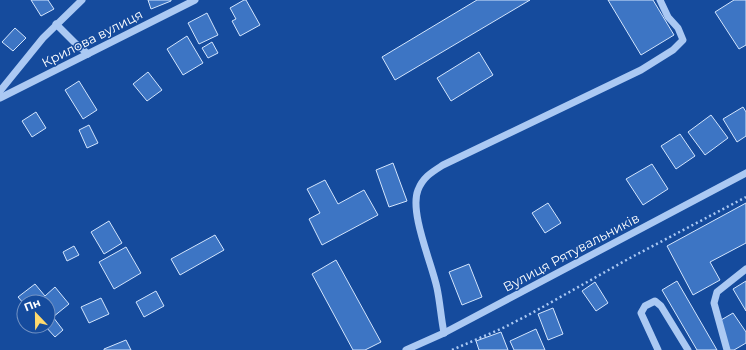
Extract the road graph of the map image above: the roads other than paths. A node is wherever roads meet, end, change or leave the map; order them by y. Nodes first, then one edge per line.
1 (82, 0) edge
2 (195, 0) edge
3 (660, 0) edge
4 (56, 24) junction
5 (88, 54) junction
6 (0, 91) edge
7 (0, 98) edge
8 (746, 173) edge
9 (746, 269) edge
10 (444, 333) junction
11 (406, 350) edge
12 (658, 350) edge
13 (688, 350) edge
14 (727, 350) edge

1 - 4 street
2 - 5 street, Крилова вулиця
3 - 10 street
4 - 5 street
4 - 6 street
5 - 7 street, Крилова вулиця
8 - 10 street, Вулиця Рятувальників
9 - 14 street
10 - 11 street, Вулиця Рятувальників
12 - 13 street

